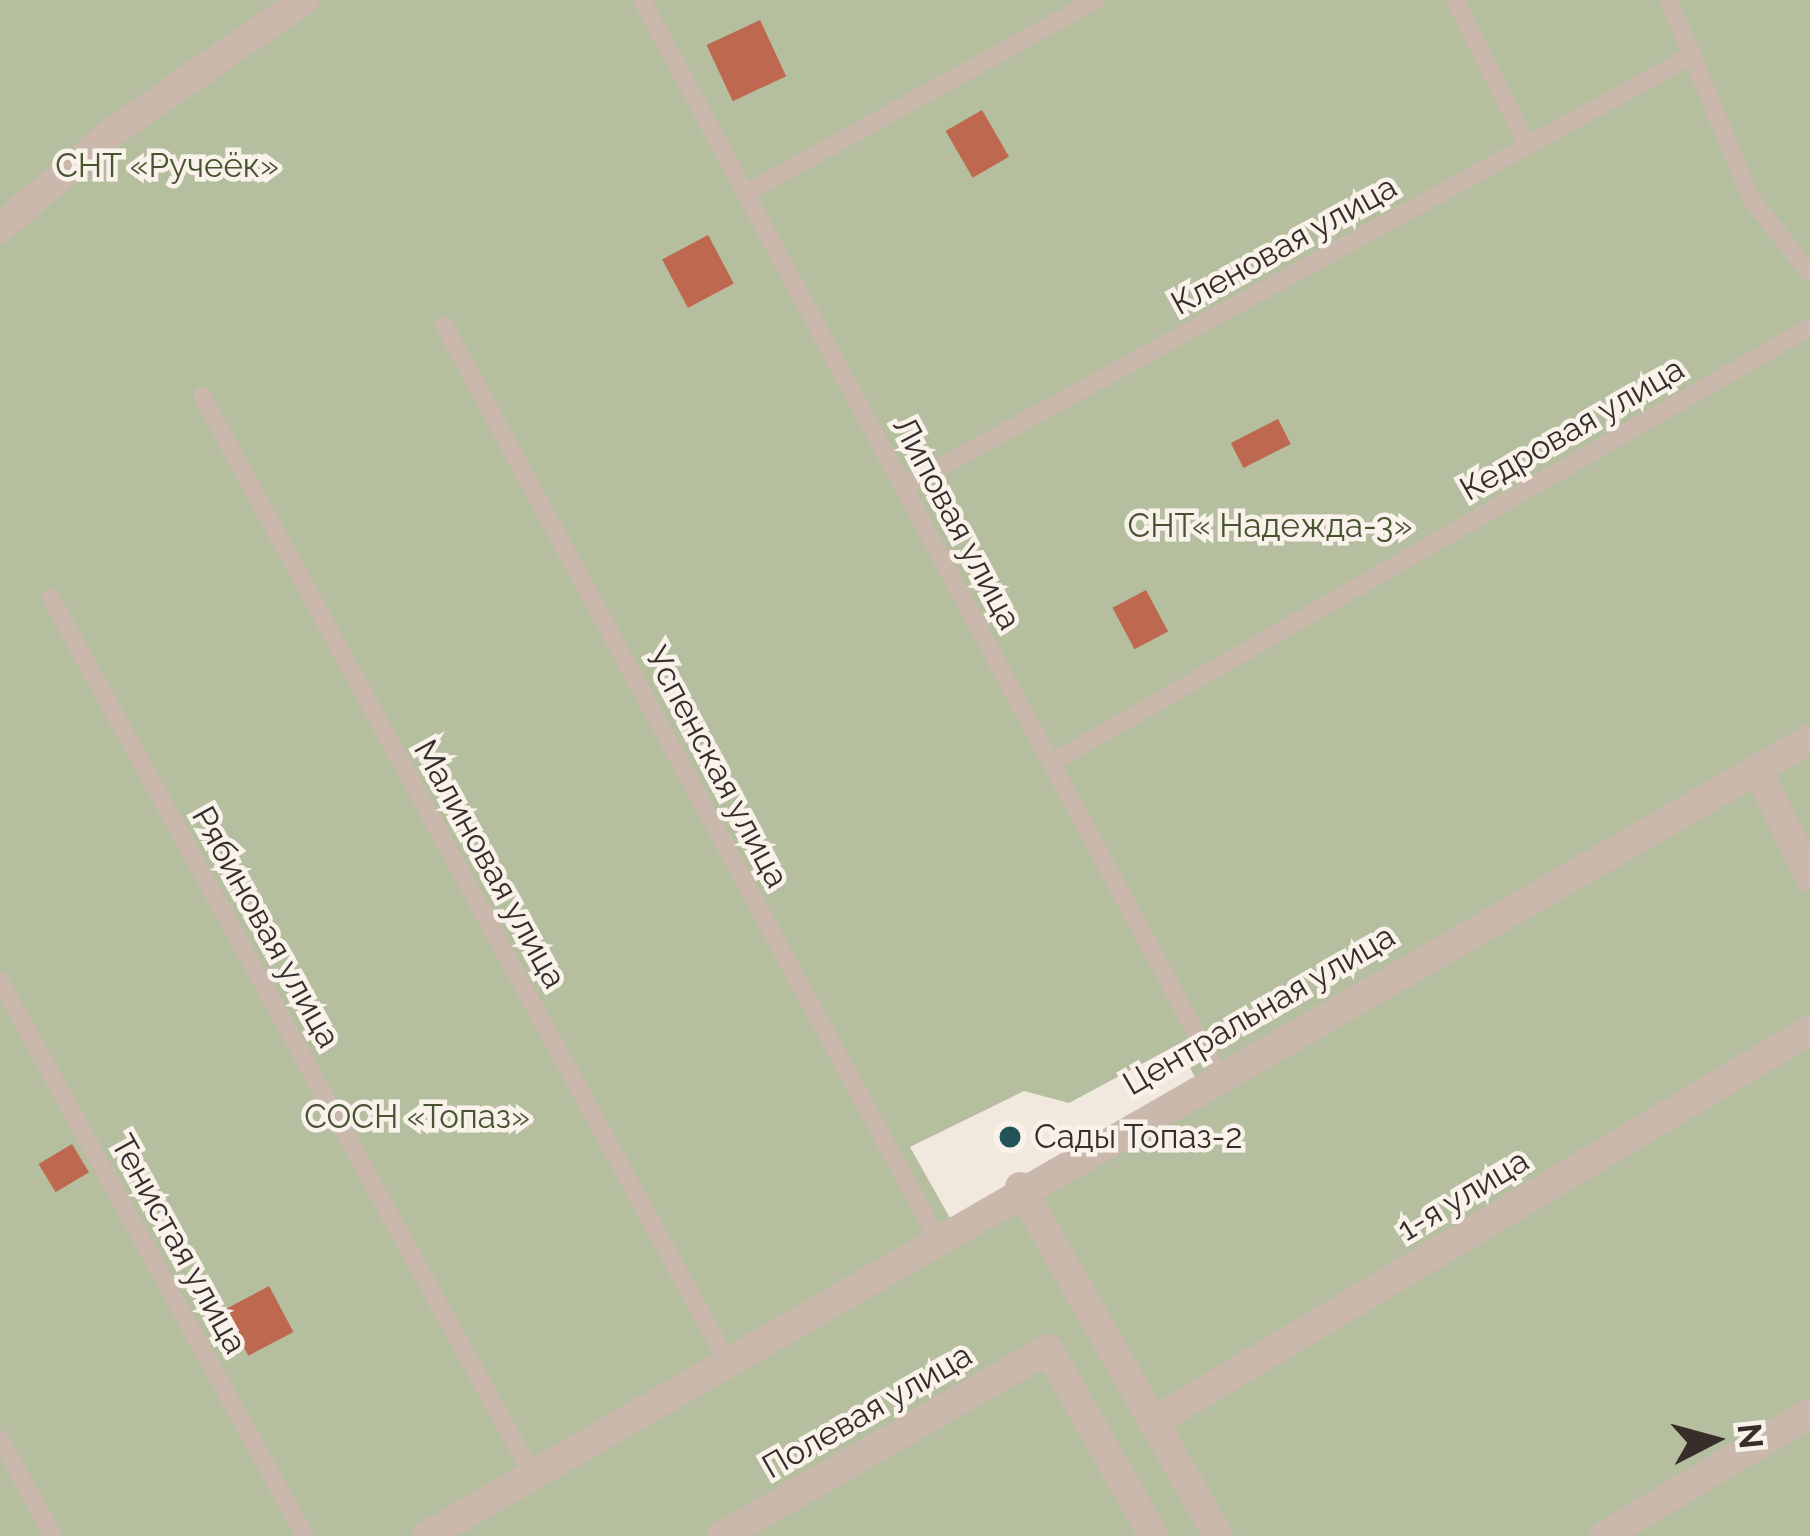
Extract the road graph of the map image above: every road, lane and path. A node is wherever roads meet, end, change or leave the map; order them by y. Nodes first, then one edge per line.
1 (304, 0) edge
2 (642, 0) edge
3 (1095, 0) edge
4 (1455, 0) edge
5 (1669, 0) edge
6 (1693, 55) junction
7 (1528, 146) junction
8 (746, 193) junction
9 (0, 228) edge
10 (1810, 274) edge
11 (444, 325) dead end
12 (1810, 327) edge
13 (202, 397) dead end
14 (904, 487) junction
15 (51, 598) dead end
16 (1810, 739) edge
17 (1052, 763) junction
18 (1757, 769) junction
19 (1810, 877) edge
20 (0, 981) edge
21 (1810, 1030) edge
22 (1218, 1074) junction
23 (1020, 1187) junction
24 (936, 1236) junction
25 (726, 1360) junction
26 (1810, 1413) edge
27 (1153, 1422) junction
28 (0, 1439) edge
29 (532, 1474) junction
30 (53, 1536) edge
31 (304, 1536) edge
32 (427, 1536) edge
33 (722, 1536) edge
34 (1154, 1536) edge
35 (1218, 1536) edge
36 (1604, 1536) edge

1 - 9 street
2 - 8 lane, Липовая улица
3 - 8 lane
4 - 7 lane
5 - 6 lane
6 - 7 lane, Кленовая улица
6 - 10 lane
7 - 14 lane, Кленовая улица
8 - 14 lane, Липовая улица
11 - 24 lane, Успенская улица
12 - 17 lane, Кедровая улица
13 - 25 lane, Малиновая улица
14 - 17 lane, Липовая улица
15 - 29 lane, Рябиновая улица
16 - 18 street, Центральная улица
17 - 22 lane, Липовая улица
18 - 19 street
18 - 22 street, Центральная улица
20 - 31 lane, Тенистая улица
21 - 27 street, 1-я улица
22 - 23 street, Центральная улица
23 - 24 street, Центральная улица
23 - 27 street
24 - 25 street, Центральная улица
25 - 29 street, Центральная улица
26 - 36 street
27 - 35 street
28 - 30 lane
29 - 32 street, Центральная улица
33 - 34 street, Полевая улица

